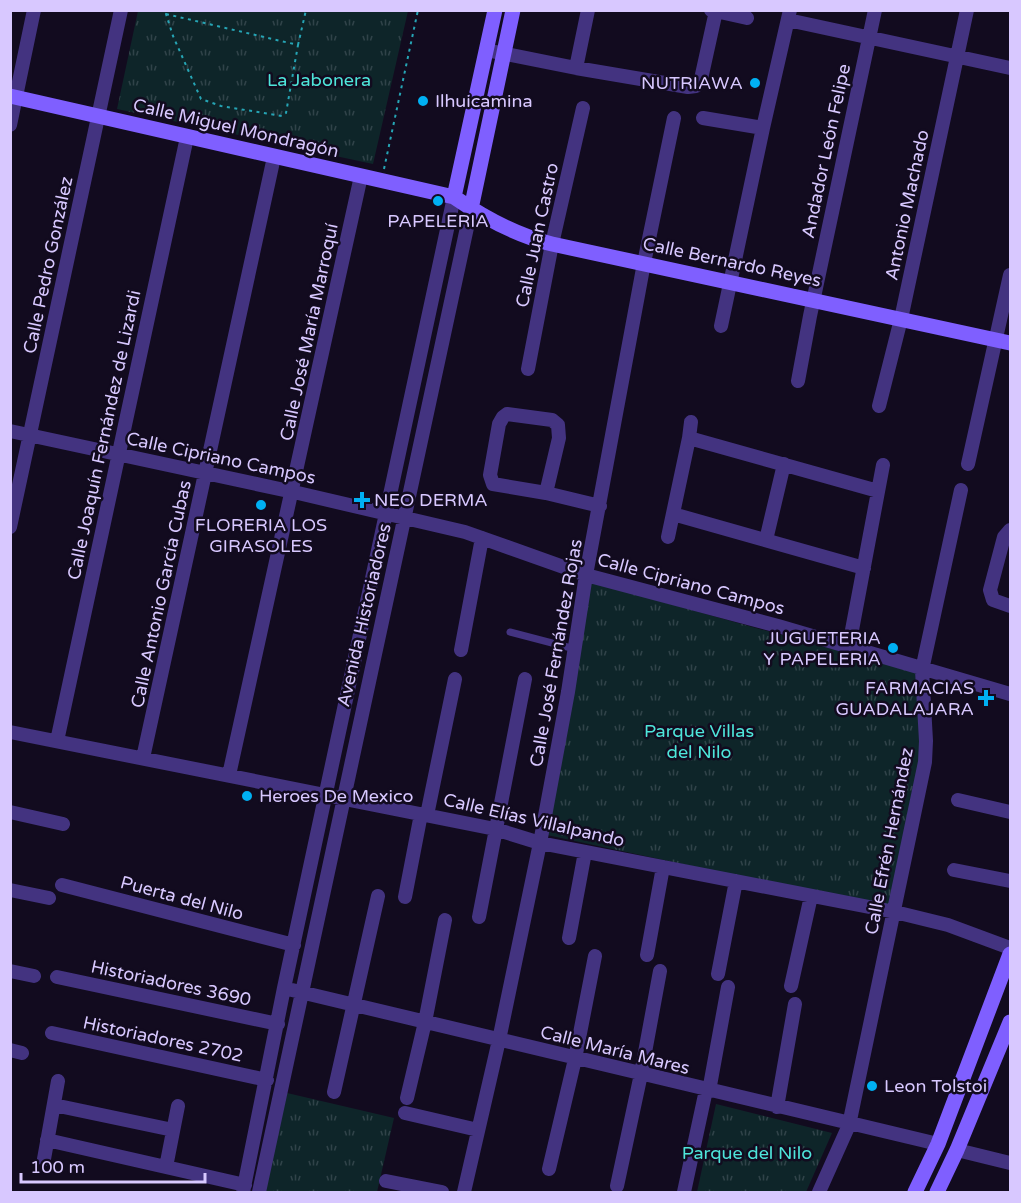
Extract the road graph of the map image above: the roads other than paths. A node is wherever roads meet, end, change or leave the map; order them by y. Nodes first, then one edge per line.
1 (34, 10) edge
2 (121, 10) edge
3 (495, 10) edge
4 (513, 10) edge
5 (588, 10) edge
6 (875, 10) edge
7 (967, 10) edge
8 (713, 11) edge
9 (789, 15) edge
10 (747, 18) dead end
11 (869, 37) junction
12 (486, 50) junction
13 (504, 54) junction
14 (956, 56) junction
15 (576, 68) junction
16 (1011, 68) edge
17 (14, 97) edge
18 (583, 108) dead end
19 (99, 117) junction
20 (674, 118) dead end
21 (703, 118) dead end
22 (10, 124) edge
23 (763, 128) junction
24 (187, 137) junction
25 (274, 157) junction
26 (360, 176) junction
27 (454, 197) junction
28 (471, 209) junction
29 (552, 244) junction
30 (644, 263) junction
31 (1011, 275) edge
32 (730, 282) junction
33 (814, 300) junction
34 (901, 319) junction
35 (721, 326) dead end
36 (1003, 341) edge
37 (528, 369) dead end
38 (798, 381) dead end
39 (879, 406) dead end
40 (691, 422) dead end
41 (10, 431) edge
42 (30, 436) junction
43 (689, 438) junction
44 (118, 454) junction
45 (783, 464) junction
46 (968, 464) dead end
47 (883, 465) dead end
48 (206, 473) junction
49 (961, 490) dead end
50 (878, 491) junction
51 (292, 492) junction
52 (546, 493) junction
53 (600, 506) junction
54 (387, 513) junction
55 (673, 514) junction
56 (406, 518) junction
57 (10, 527) edge
58 (1010, 531) edge
59 (668, 537) dead end
60 (482, 538) junction
61 (766, 540) junction
62 (864, 568) junction
63 (586, 575) junction
64 (1011, 606) edge
65 (510, 632) dead end
66 (849, 646) junction
67 (575, 649) junction
68 (461, 650) dead end
69 (922, 669) junction
70 (455, 679) dead end
71 (525, 679) dead end
72 (1011, 694) edge
73 (10, 732) edge
74 (57, 741) junction
75 (143, 758) junction
76 (229, 775) junction
77 (326, 795) junction
78 (343, 798) junction
79 (958, 800) dead end
80 (10, 812) edge
81 (1011, 812) edge
82 (424, 814) junction
83 (63, 824) dead end
84 (495, 829) junction
85 (540, 843) junction
86 (585, 852) junction
87 (663, 867) junction
88 (954, 870) dead end
89 (736, 881) junction
90 (1011, 881) edge
91 (62, 885) dead end
92 (10, 890) edge
93 (378, 896) dead end
94 (811, 896) junction
95 (405, 897) dead end
96 (49, 898) dead end
97 (895, 912) junction
98 (479, 917) dead end
99 (446, 920) dead end
100 (569, 938) dead end
101 (294, 945) junction
102 (1011, 948) edge
103 (1011, 954) edge
104 (647, 955) dead end
105 (595, 956) dead end
106 (10, 970) edge
107 (660, 971) dead end
108 (718, 974) dead end
109 (34, 976) dead end
110 (57, 977) dead end
111 (791, 986) dead end
112 (728, 987) dead end
113 (284, 988) junction
114 (301, 992) junction
115 (795, 1004) dead end
116 (354, 1005) junction
117 (425, 1022) junction
118 (1011, 1022) edge
119 (278, 1024) junction
120 (52, 1033) dead end
121 (499, 1040) junction
122 (575, 1059) junction
123 (641, 1074) junction
124 (267, 1080) junction
125 (58, 1081) dead end
126 (708, 1090) junction
127 (334, 1092) dead end
128 (407, 1098) dead end
129 (54, 1105) junction
130 (178, 1106) dead end
131 (777, 1107) junction
132 (405, 1113) dead end
133 (849, 1125) junction
134 (173, 1130) junction
135 (478, 1130) junction
136 (47, 1140) junction
137 (938, 1144) junction
138 (957, 1150) junction
139 (44, 1159) dead end
140 (1011, 1163) edge
141 (166, 1167) junction
142 (549, 1169) dead end
143 (386, 1181) dead end
144 (617, 1186) dead end
145 (244, 1189) edge
146 (259, 1192) edge
147 (442, 1192) edge
148 (464, 1192) edge
149 (684, 1192) edge
150 (819, 1192) edge
151 (915, 1192) edge
152 (938, 1192) edge

1 - 17 street
2 - 19 street, Calle Pedro González
3 - 12 street, Avenida Historiadores
4 - 13 street, Avenida Historiadores
5 - 15 street
6 - 11 street, Andador León Felipe
7 - 14 street, Antonio Machado
8 - 10 street
8 - 15 street
9 - 11 street
9 - 23 street
11 - 14 street
11 - 33 street, Andador León Felipe
12 - 13 street
12 - 27 street, Avenida Historiadores
13 - 15 street
13 - 28 street, Avenida Historiadores
14 - 16 street
14 - 34 street, Antonio Machado
17 - 19 street, Calle Miguel Mondragón
17 - 22 street
18 - 29 street, Calle Juan Castro
19 - 24 street, Calle Miguel Mondragón
19 - 42 street, Calle Pedro González
20 - 30 street, Calle José Fernández Rojas
21 - 23 street
23 - 32 street
24 - 25 street, Calle Miguel Mondragón
24 - 44 street, Calle Joaquín Fernández de Lizardi
25 - 26 street, Calle Miguel Mondragón
25 - 48 street, Calle Antonio García Cubas
26 - 27 street, Calle Miguel Mondragón
26 - 51 street, Calle José María Marroquí
27 - 28 street, Calle Bernardo Reyes
27 - 54 street, Avenida Historiadores
28 - 29 street, Calle Bernardo Reyes
28 - 56 street, Avenida Historiadores
29 - 30 street, Calle Bernardo Reyes
29 - 37 street, Calle Juan Castro
30 - 32 street, Calle Bernardo Reyes
30 - 53 street, Calle José Fernández Rojas
31 - 36 street
32 - 33 street, Calle Bernardo Reyes
32 - 35 street
33 - 34 street, Calle Bernardo Reyes
33 - 38 street, Andador León Felipe
34 - 36 street, Calle Bernardo Reyes
34 - 39 street, Antonio Machado
36 - 46 street
40 - 43 street
41 - 42 street, Calle Cipriano Campos
42 - 44 street, Calle Cipriano Campos
42 - 57 street, Calle Pedro González
43 - 45 street
43 - 55 street
44 - 48 street, Calle Cipriano Campos
44 - 74 street, Calle Joaquín Fernández de Lizardi
45 - 50 street
45 - 61 street
47 - 50 street
48 - 51 street, Calle Cipriano Campos
48 - 75 street, Calle Antonio García Cubas
49 - 69 street, Calle Efrén Hernández
50 - 62 street
51 - 54 street, Calle Cipriano Campos
51 - 76 street, Calle José María Marroquí
52 - 52 street
52 - 53 street
53 - 63 street, Calle José Fernández Rojas
54 - 56 street, Calle Cipriano Campos
54 - 77 street, Avenida Historiadores
55 - 59 street
55 - 61 street
56 - 60 street, Calle Cipriano Campos
56 - 78 street, Avenida Historiadores
58 - 64 street
60 - 63 street, Calle Cipriano Campos
60 - 68 street
61 - 62 street
62 - 66 street
63 - 66 street, Calle Cipriano Campos
63 - 67 street, Calle José Fernández Rojas
65 - 67 lane
66 - 69 street, Calle Cipriano Campos
67 - 85 street, Calle José Fernández Rojas
69 - 72 street, Calle Cipriano Campos
69 - 97 street, Calle Efrén Hernández
70 - 82 street
71 - 84 street
73 - 74 street, Calle Elías Villalpando
74 - 75 street, Calle Elías Villalpando
75 - 76 street, Calle Elías Villalpando
76 - 77 street, Calle Elías Villalpando
77 - 78 street, Calle Elías Villalpando
77 - 101 street, Avenida Historiadores
78 - 82 street, Calle Elías Villalpando
78 - 114 street, Avenida Historiadores
79 - 81 street
80 - 83 street
82 - 84 street, Calle Elías Villalpando
82 - 95 street
84 - 85 street, Calle Elías Villalpando
84 - 98 street
85 - 86 street, Calle Elías Villalpando
85 - 121 street, Calle José Fernández Rojas
86 - 87 street, Calle Elías Villalpando
86 - 100 street
87 - 89 street, Calle Elías Villalpando
87 - 104 street
88 - 90 street
89 - 94 street, Calle Elías Villalpando
89 - 108 street
91 - 101 street, Puerta del Nilo
92 - 96 street
93 - 116 street
94 - 97 street, Calle Elías Villalpando
94 - 111 street
97 - 102 street, Calle Elías Villalpando
97 - 133 street, Calle Efrén Hernández
99 - 117 street
101 - 113 street, Avenida Historiadores
103 - 137 street
105 - 122 street
106 - 109 street
107 - 123 street
110 - 119 street, Historiadores 3690
112 - 126 street
113 - 114 street, Calle María Mares
113 - 119 street, Avenida Historiadores
114 - 116 street, Calle María Mares
114 - 146 street, Avenida Historiadores
115 - 131 street
116 - 117 street, Calle María Mares
116 - 127 street
117 - 121 street, Calle María Mares
117 - 128 street
118 - 138 street
119 - 124 street, Avenida Historiadores
120 - 124 street, Historiadores 2702
121 - 122 street, Calle María Mares
121 - 135 street, Calle José Fernández Rojas
122 - 123 street, Calle María Mares
122 - 142 street
123 - 126 street, Calle María Mares
123 - 144 street
124 - 145 street, Avenida Historiadores
125 - 129 street
126 - 131 street, Calle María Mares
126 - 149 street
129 - 134 street
129 - 136 street
130 - 134 street
131 - 133 street, Calle María Mares
132 - 135 street
133 - 137 street, Calle María Mares
133 - 150 street, Calle Efrén Hernández
134 - 141 street
135 - 148 street, Calle José Fernández Rojas
136 - 139 street
136 - 141 street
137 - 151 street
138 - 140 street
138 - 152 street
141 - 145 street
143 - 147 street

